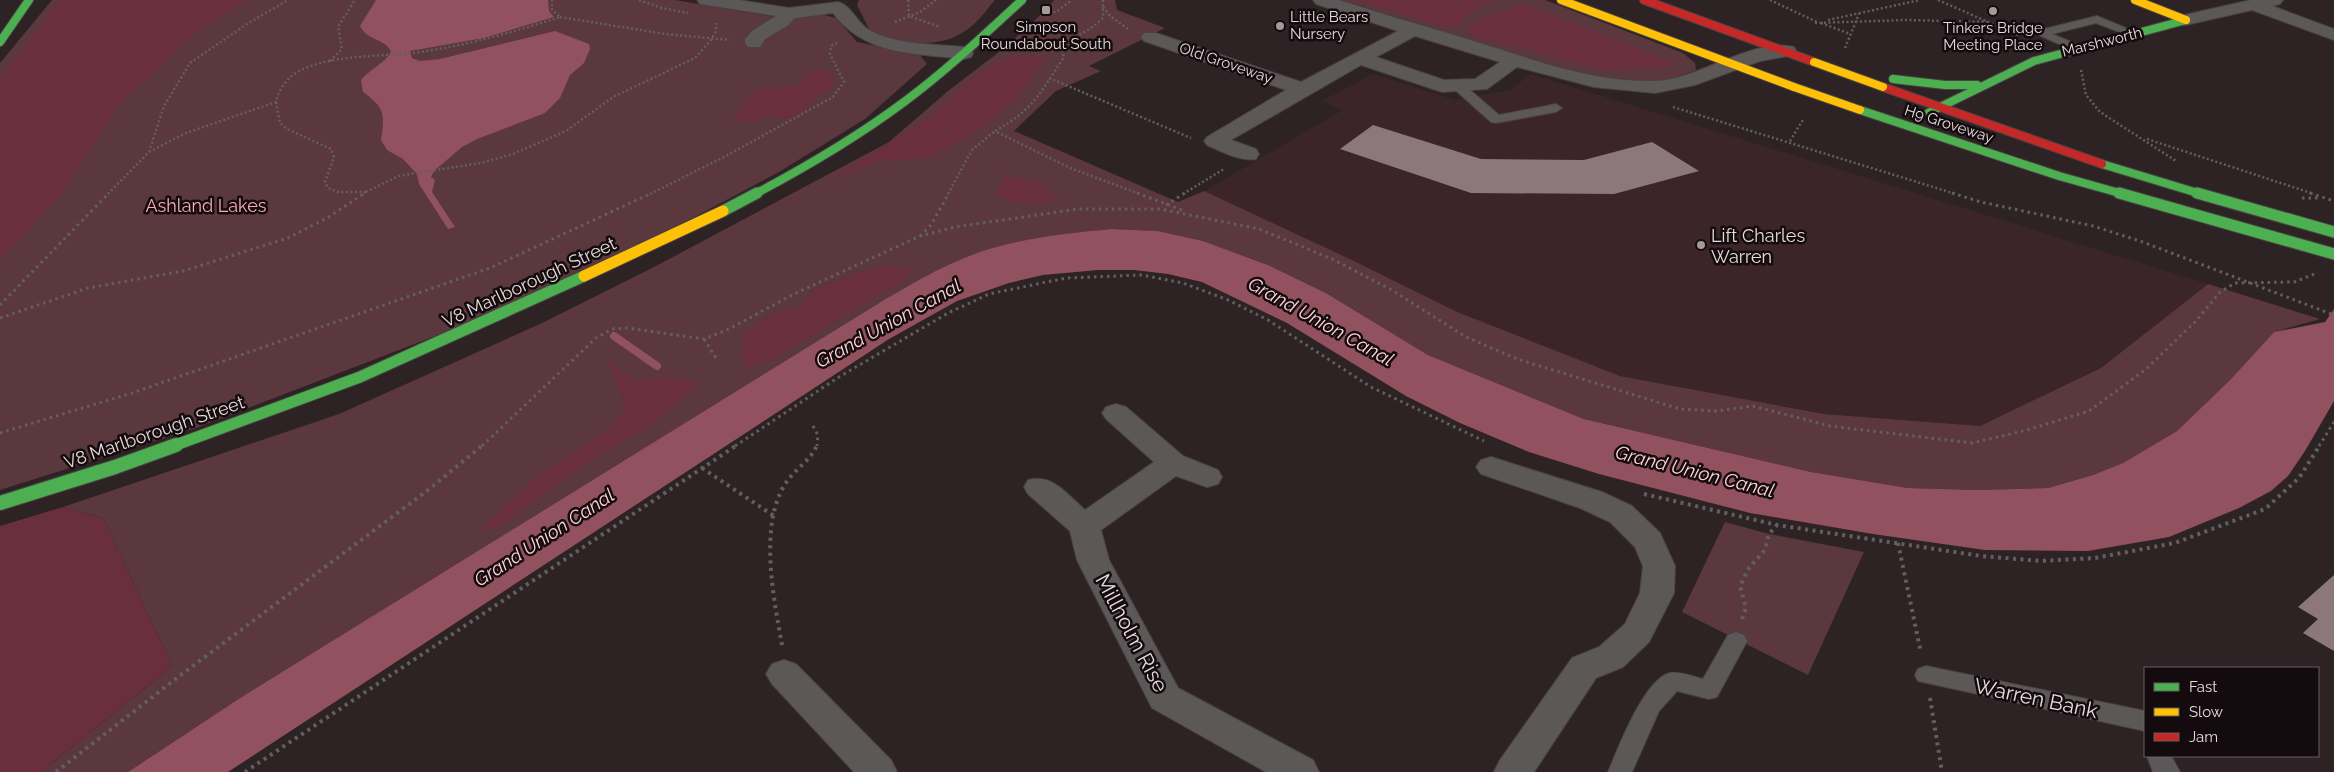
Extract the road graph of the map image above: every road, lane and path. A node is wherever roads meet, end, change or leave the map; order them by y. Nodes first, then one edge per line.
1 (29, 0) edge
2 (288, 0) edge
3 (355, 0) edge
4 (552, 0) edge
5 (639, 0) edge
6 (706, 0) edge
7 (908, 0) edge
8 (936, 0) edge
9 (1022, 0) edge
10 (1072, 0) edge
11 (1102, 0) edge
12 (1322, 0) edge
13 (1561, 0) edge
14 (1644, 0) edge
15 (1780, 0) edge
16 (1920, 0) edge
17 (1938, 0) edge
18 (2135, 0) edge
19 (2274, 0) edge
20 (1771, 1) edge
21 (842, 3) edge
22 (2254, 5) junction
23 (1102, 7) junction
24 (789, 14) junction
25 (1040, 14) dead end
26 (695, 15) dead end
27 (909, 16) junction
28 (560, 17) junction
29 (2186, 20) junction
30 (716, 22) dead end
31 (1821, 22) junction
32 (1988, 22) junction
33 (1815, 23) junction
34 (942, 28) dead end
35 (1722, 28) junction
36 (1413, 30) junction
37 (863, 33) junction
38 (1850, 34) dead end
39 (2134, 34) junction
40 (2334, 34) edge
41 (1012, 35) dead end
42 (1150, 37) joint
43 (711, 40) junction
44 (755, 40) joint
45 (0, 42) edge
46 (1059, 43) junction
47 (2071, 49) junction
48 (964, 53) junction
49 (1791, 53) junction
50 (1362, 59) junction
51 (1515, 60) junction
52 (330, 62) junction
53 (1741, 62) junction
54 (1049, 78) junction
55 (1882, 82) junction
56 (1981, 85) junction
57 (1458, 86) junction
58 (1302, 90) junction
59 (276, 102) junction
60 (1670, 106) dead end
61 (1556, 108) dead end
62 (1933, 110) junction
63 (1874, 116) junction
64 (995, 131) junction
65 (2142, 137) junction
66 (1214, 142) junction
67 (1972, 148) junction
68 (148, 152) junction
69 (1248, 154) joint
70 (2180, 163) dead end
71 (366, 192) junction
72 (2334, 201) edge
73 (1166, 205) junction
74 (1190, 214) junction
75 (2334, 232) edge
76 (920, 236) junction
77 (2334, 254) edge
78 (2320, 272) dead end
79 (2252, 282) junction
80 (0, 305) edge
81 (2334, 316) edge
82 (0, 318) edge
83 (704, 338) junction
84 (716, 358) dead end
85 (1116, 413) dead end
86 (2334, 422) edge
87 (813, 426) dead end
88 (0, 433) edge
89 (1491, 456) joint
90 (1173, 463) junction
91 (702, 468) junction
92 (1207, 478) dead end
93 (1039, 487) dead end
94 (1643, 493) dead end
95 (0, 503) edge
96 (774, 516) junction
97 (1776, 525) junction
98 (1084, 526) junction
99 (1736, 641) joint
100 (784, 674) joint
101 (1926, 674) dead end
102 (2144, 721) edge
103 (2159, 757) edge
104 (56, 772) edge
105 (245, 772) edge
106 (878, 772) edge
107 (1300, 772) edge
108 (1514, 772) edge
109 (1620, 772) edge
110 (2168, 772) edge

1 - 45 main road
2 - 68 path
3 - 52 path
4 - 28 path
5 - 26 path
6 - 24 street
7 - 27 path
8 - 27 path
9 - 48 main road, V8 Marlborough Street
10 - 25 path
11 - 23 path
12 - 36 street
13 - 53 main road, H9 Groveway
14 - 35 main road
15 - 20 path
16 - 33 path
17 - 32 path
18 - 29 main road
19 - 22 street, Marshworth
20 - 33 path
21 - 24 street
21 - 37 street
22 - 29 street, Marshworth
22 - 40 street
23 - 42 path
23 - 46 path
24 - 44 street
27 - 34 path
27 - 37 path
28 - 43 path
28 - 52 path
29 - 39 main road, Marshworth
30 - 43 path
31 - 32 path
31 - 33 path
31 - 38 path
32 - 47 path
35 - 49 main road
35 - 53 street
36 - 50 street, Old Groveway
36 - 51 street
37 - 48 street
37 - 88 path
39 - 47 main road, Marshworth
39 - 47 lane
41 - 46 path
42 - 58 street, Old Groveway
43 - 44 path
43 - 71 path
46 - 54 path
47 - 56 main road, Marshworth
47 - 65 path
48 - 95 main road, V8 Marlborough Street
49 - 53 street
49 - 55 main road, bridge
50 - 57 street
50 - 58 street, Old Groveway
51 - 53 street
51 - 57 street
52 - 59 path
53 - 63 main road, H9 Groveway, bridge
54 - 64 path
54 - 66 path
55 - 56 main road
55 - 62 main road, H9 Groveway
56 - 62 main road, Marshworth
57 - 61 lane
58 - 66 street, Old Groveway
59 - 68 path
59 - 71 path
60 - 79 path
62 - 63 main road
62 - 67 main road
62 - 75 main road, H9 Groveway
63 - 67 main road, H9 Groveway
64 - 73 path
64 - 76 path
65 - 70 path
65 - 72 path
66 - 69 street
67 - 77 main road, H9 Groveway
68 - 80 path
69 - 73 path
71 - 82 path
73 - 74 path
74 - 76 path
74 - 79 path
76 - 83 path
78 - 79 path
79 - 81 path
83 - 84 path
83 - 104 path
85 - 90 street
86 - 97 path
87 - 96 path
89 - 91 path
89 - 108 street
90 - 92 street
90 - 98 street
91 - 96 path
91 - 105 path
93 - 98 street
94 - 97 path
96 - 100 path
97 - 99 path
98 - 107 street, Millholm Rise
99 - 109 lane
100 - 106 street
101 - 102 lane, Warren Bank
103 - 110 lane

